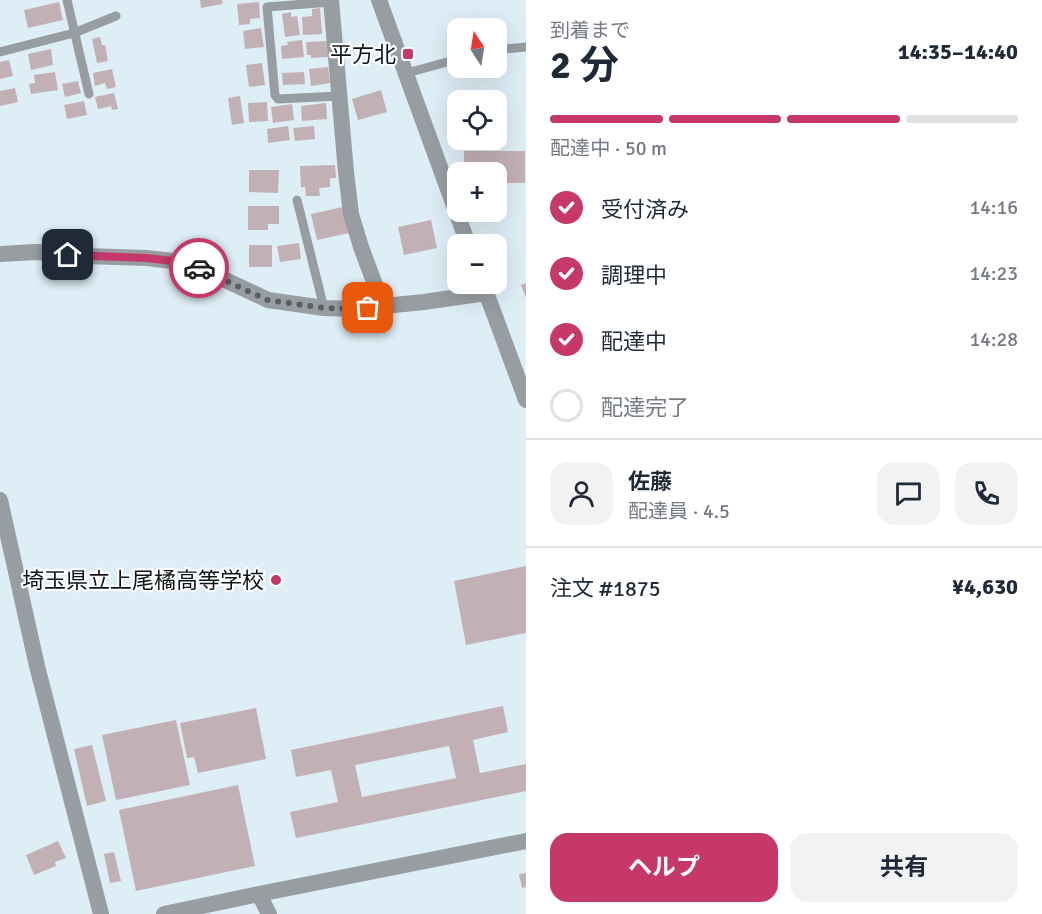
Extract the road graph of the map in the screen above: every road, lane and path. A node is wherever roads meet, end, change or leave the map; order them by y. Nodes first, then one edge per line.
1 (67, 0) edge
2 (380, 0) edge
3 (331, 1) edge
4 (116, 16) dead end
5 (74, 33) junction
6 (526, 47) edge
7 (507, 49) edge
8 (0, 52) edge
9 (447, 62) edge
10 (407, 73) junction
11 (89, 94) dead end
12 (339, 96) junction
13 (297, 200) dead end
14 (464, 234) edge
15 (0, 254) edge
16 (467, 294) edge
17 (486, 294) edge
18 (383, 306) junction
19 (324, 308) junction
20 (526, 400) edge
21 (0, 500) edge
22 (526, 842) edge
23 (258, 894) junction
24 (101, 914) edge
25 (164, 914) edge
26 (269, 914) edge

1 - 5 lane
2 - 10 street
3 - 12 street
3 - 12 lane
4 - 5 lane
5 - 8 lane
5 - 11 lane
6 - 7 lane
9 - 10 lane
10 - 14 street
12 - 18 street
13 - 19 lane
15 - 19 street
16 - 18 street
17 - 20 street
18 - 19 street
21 - 24 street
22 - 23 street
23 - 25 street
23 - 26 street

